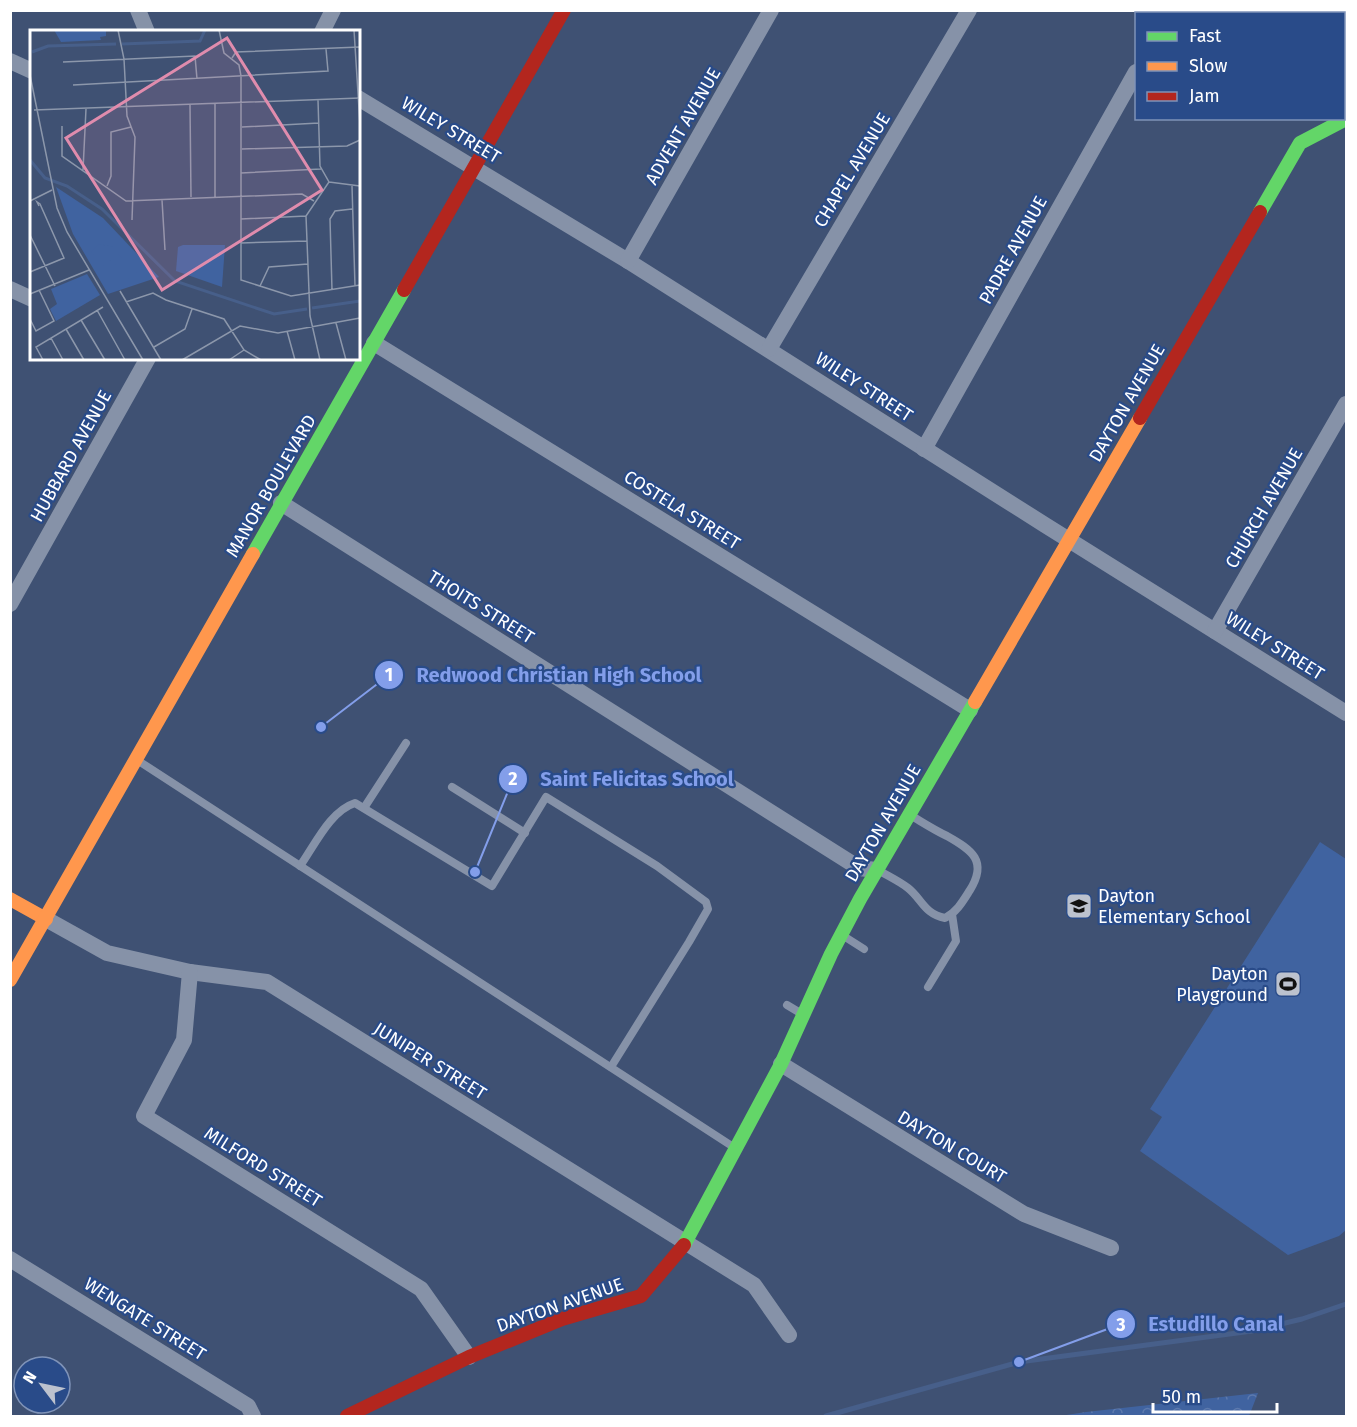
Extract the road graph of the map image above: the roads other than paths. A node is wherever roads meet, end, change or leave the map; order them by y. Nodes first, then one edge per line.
1 (138, 10) edge
2 (333, 10) edge
3 (564, 10) edge
4 (771, 10) edge
5 (969, 10) edge
6 (146, 30) edge
7 (323, 30) edge
8 (10, 61) edge
9 (30, 70) edge
10 (1135, 76) edge
11 (360, 99) edge
12 (1347, 119) edge
13 (474, 167) junction
14 (628, 261) junction
15 (10, 289) edge
16 (30, 298) edge
17 (374, 343) junction
18 (769, 349) junction
19 (147, 360) edge
20 (1347, 404) edge
21 (924, 448) junction
22 (281, 503) junction
23 (1069, 540) junction
24 (10, 604) edge
25 (1215, 631) junction
26 (970, 710) junction
27 (1347, 713) edge
28 (406, 743) dead end
29 (136, 759) junction
30 (452, 787) dead end
31 (364, 808) junction
32 (909, 815) junction
33 (525, 833) junction
34 (300, 866) junction
35 (876, 870) junction
36 (10, 899) edge
37 (952, 914) junction
38 (46, 919) junction
39 (841, 935) junction
40 (864, 949) dead end
41 (190, 972) junction
42 (10, 980) edge
43 (927, 987) dead end
44 (787, 1005) dead end
45 (803, 1015) junction
46 (781, 1064) junction
47 (611, 1067) junction
48 (736, 1148) junction
49 (686, 1242) junction
50 (1111, 1248) dead end
51 (10, 1259) edge
52 (789, 1335) dead end
53 (469, 1357) junction
54 (253, 1416) edge
55 (347, 1416) edge

1 - 6 street
2 - 7 street
3 - 13 street, MANOR BOULEVARD
4 - 14 street, ADVENT AVENUE
5 - 18 street, CHAPEL AVENUE
8 - 9 street
10 - 21 street, PADRE AVENUE
11 - 13 street, WILEY STREET
12 - 23 street, DAYTON AVENUE
13 - 14 street, WILEY STREET
13 - 17 street, MANOR BOULEVARD
14 - 18 street, WILEY STREET
15 - 16 street
17 - 22 street, MANOR BOULEVARD
17 - 26 street, COSTELA STREET
18 - 21 street, WILEY STREET
19 - 24 street, HUBBARD AVENUE
20 - 25 street, CHURCH AVENUE
21 - 23 street, WILEY STREET
22 - 29 street, MANOR BOULEVARD
22 - 35 street, THOITS STREET
23 - 25 street, WILEY STREET
23 - 26 street, DAYTON AVENUE
25 - 27 street, WILEY STREET
26 - 32 street, DAYTON AVENUE
28 - 31 lane
29 - 34 lane
29 - 38 street, MANOR BOULEVARD
30 - 33 lane
31 - 33 lane
31 - 34 lane
32 - 35 street, DAYTON AVENUE
32 - 37 lane
33 - 47 lane
34 - 47 lane
35 - 37 lane
35 - 39 street, DAYTON AVENUE
36 - 38 street, JUNIPER STREET
37 - 43 lane
38 - 41 street, JUNIPER STREET
38 - 42 street, MANOR BOULEVARD
39 - 40 lane
39 - 45 street, DAYTON AVENUE
41 - 49 street, JUNIPER STREET
41 - 53 street, MILFORD STREET
44 - 45 lane
45 - 46 street, DAYTON AVENUE
46 - 48 street, DAYTON AVENUE
46 - 50 street, DAYTON COURT
47 - 48 lane
48 - 49 street, DAYTON AVENUE
49 - 52 street, JUNIPER STREET
49 - 53 street, DAYTON AVENUE
51 - 54 street, WENGATE STREET
53 - 55 street, DAYTON AVENUE

